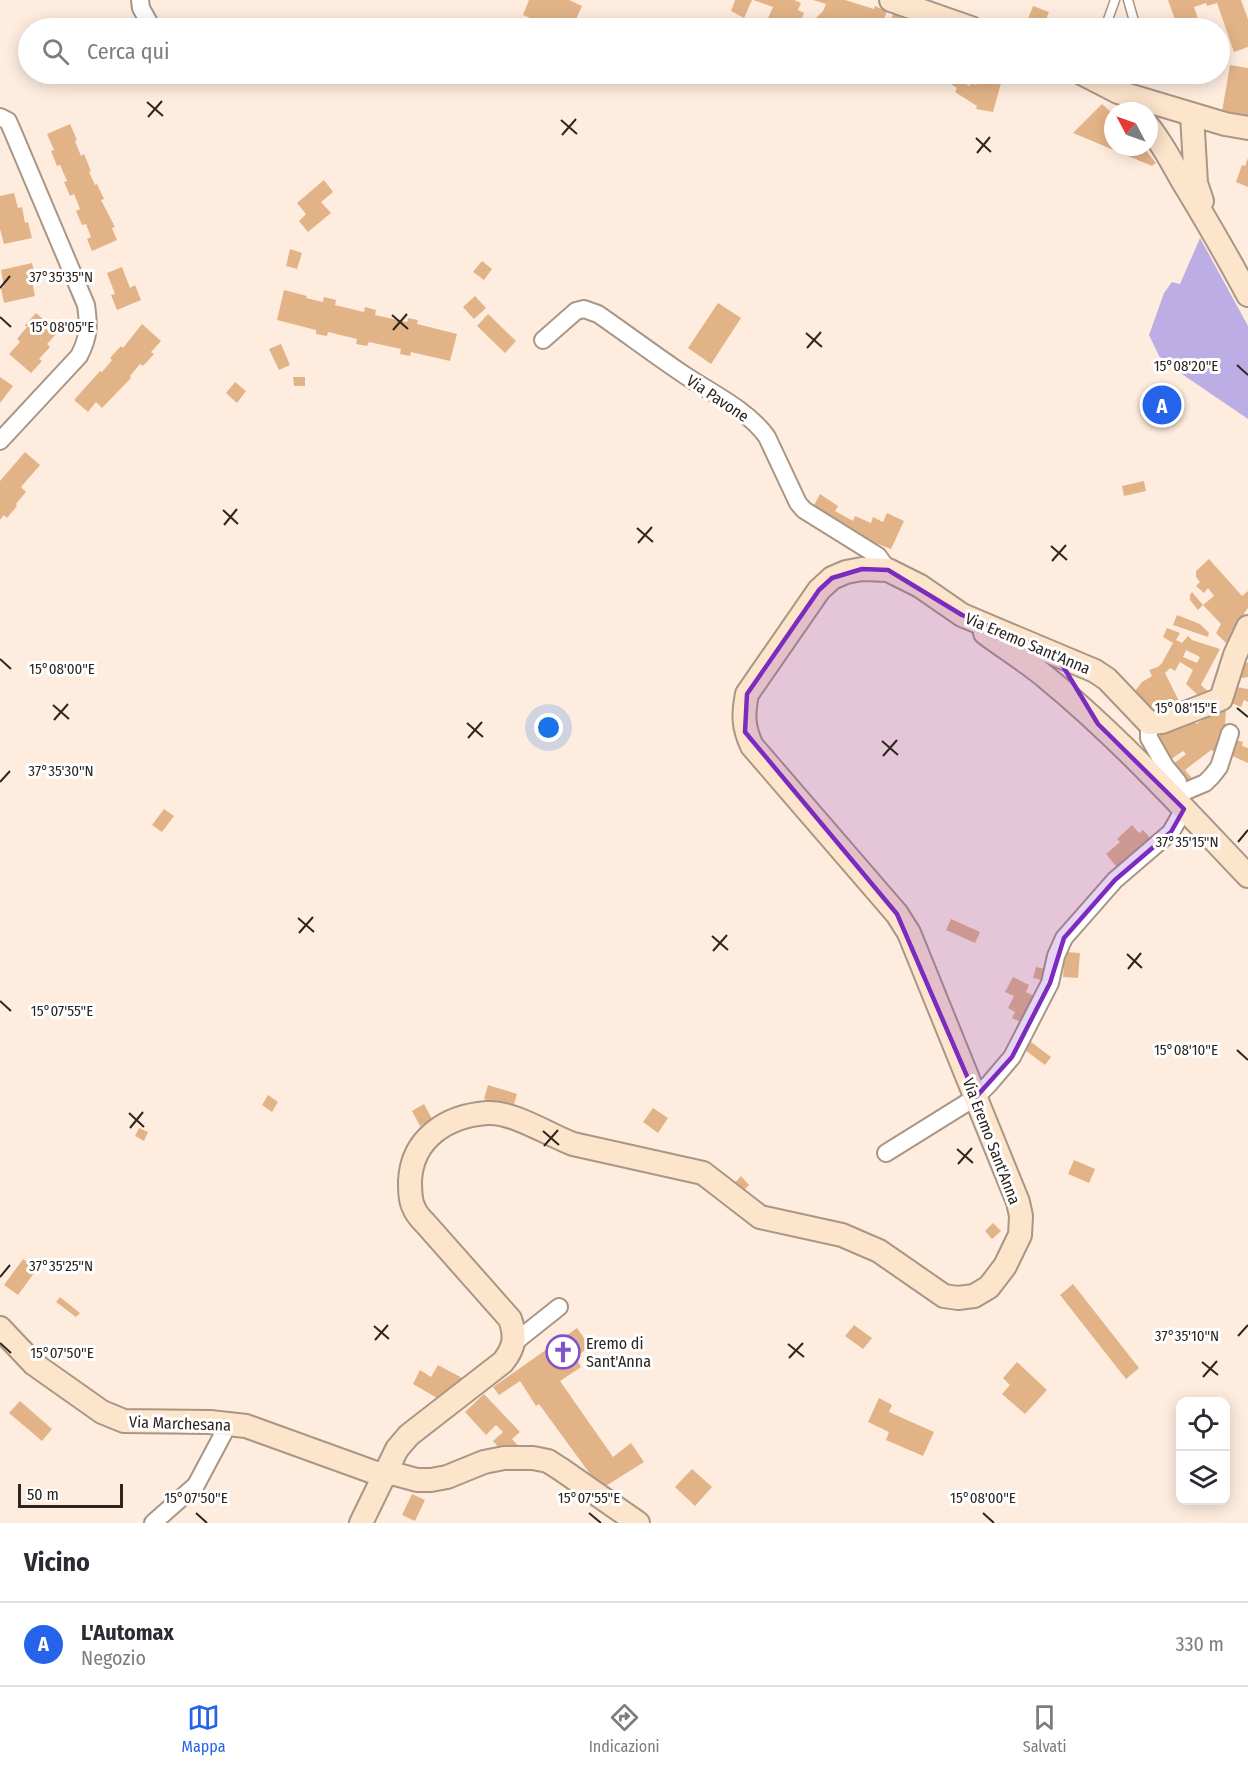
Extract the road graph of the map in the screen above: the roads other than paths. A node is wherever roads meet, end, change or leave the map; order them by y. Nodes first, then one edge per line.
1 (140, 0) edge
2 (891, 0) edge
3 (1115, 0) edge
4 (1128, 0) edge
5 (146, 18) edge
6 (942, 18) edge
7 (1109, 18) edge
8 (1133, 18) edge
9 (1110, 84) edge
10 (1114, 84) edge
11 (1127, 102) edge
12 (1187, 113) junction
13 (0, 117) edge
14 (1248, 128) edge
15 (1158, 133) edge
16 (1158, 140) edge
17 (1209, 223) junction
18 (1248, 295) edge
19 (543, 340) dead end
20 (0, 441) edge
21 (888, 570) junction
22 (962, 615) junction
23 (1248, 627) edge
24 (1055, 653) junction
25 (1047, 678) junction
26 (1098, 723) junction
27 (1149, 723) junction
28 (1230, 733) dead end
29 (1179, 797) junction
30 (1248, 876) edge
31 (976, 1097) junction
32 (886, 1153) dead end
33 (559, 1306) dead end
34 (0, 1328) edge
35 (515, 1342) junction
36 (229, 1423) junction
37 (384, 1474) junction
38 (153, 1523) edge
39 (361, 1523) edge
40 (638, 1523) edge

1 - 5 street
2 - 6 street
3 - 7 lane
4 - 8 lane
9 - 11 street
10 - 12 street
12 - 14 street
12 - 15 street
12 - 17 street
13 - 20 street
16 - 17 street
17 - 18 street
19 - 21 street, Via Pavone
21 - 22 street, Via Eremo Sant'Anna
21 - 31 street, Via Eremo Sant'Anna
22 - 24 street, Via Eremo Sant'Anna
22 - 25 street
23 - 27 street
24 - 25 street
24 - 26 street
24 - 27 street, Via Eremo Sant'Anna
25 - 26 street
26 - 29 street
27 - 29 street
28 - 29 street
29 - 30 street
29 - 31 street
31 - 32 street
31 - 35 street, Via Eremo Sant'Anna
33 - 35 street
34 - 36 street, Via Marchesana
35 - 37 street
36 - 37 street, Via Marchesana
36 - 38 street
37 - 39 street
37 - 40 street, Via Marchesana

